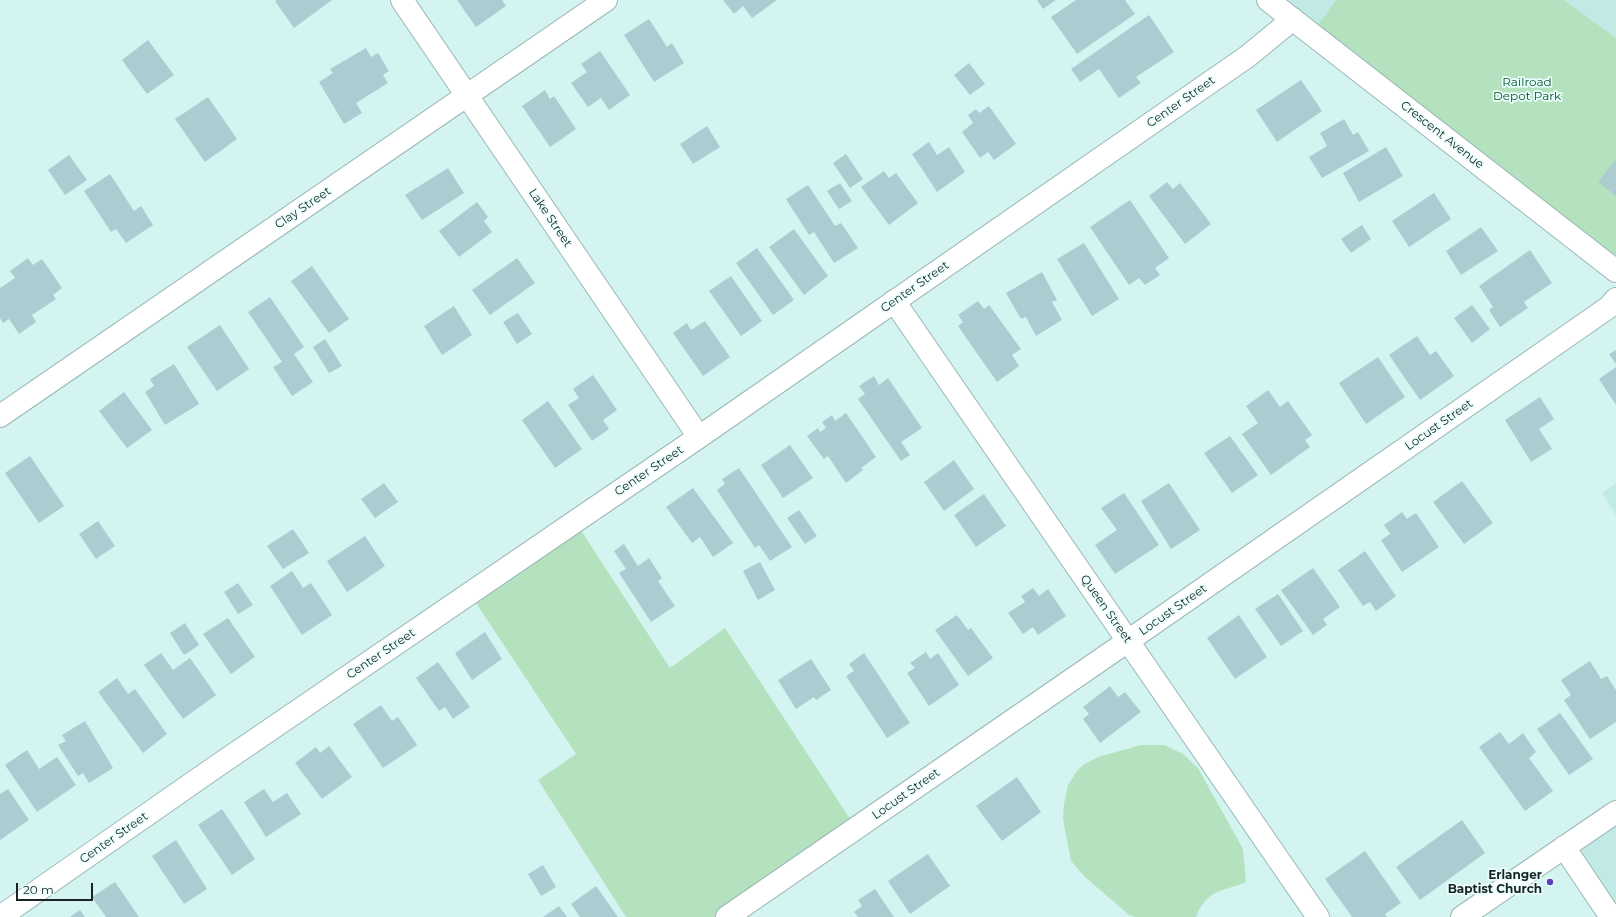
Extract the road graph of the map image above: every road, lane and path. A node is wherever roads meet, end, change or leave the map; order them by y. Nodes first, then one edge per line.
1 (402, 0) edge
2 (606, 0) edge
3 (1268, 0) edge
4 (1293, 19) junction
5 (467, 96) junction
6 (1616, 271) edge
7 (1616, 299) edge
8 (894, 301) junction
9 (0, 416) edge
10 (699, 437) junction
11 (1128, 641) junction
12 (1616, 812) edge
13 (1564, 847) junction
14 (0, 917) edge
15 (727, 917) edge
16 (1318, 917) edge
17 (1462, 917) edge
18 (1611, 917) edge

1 - 5 street, Lake Street
2 - 5 street, Clay Street
3 - 4 street, Crescent Avenue
4 - 6 street, Crescent Avenue
4 - 8 street, Center Street
5 - 9 street, Clay Street
5 - 10 street, Lake Street
7 - 11 street, Locust Street
8 - 10 street, Center Street
8 - 11 street, Queen Street
10 - 14 street, Center Street
11 - 15 street, Locust Street
11 - 16 street, Queen Street
12 - 13 street
13 - 17 street
13 - 18 street

